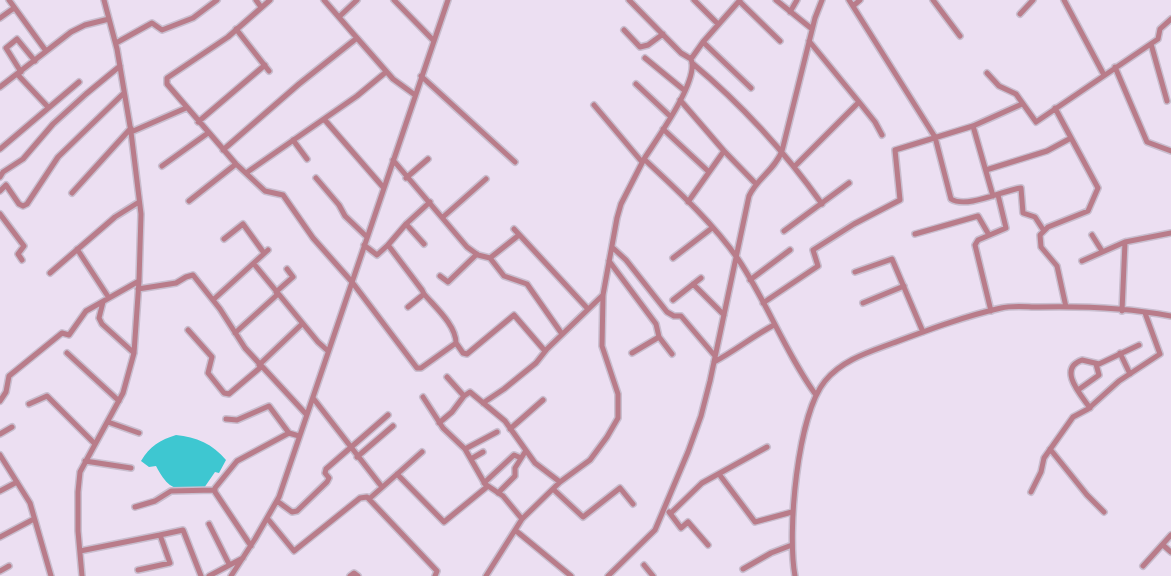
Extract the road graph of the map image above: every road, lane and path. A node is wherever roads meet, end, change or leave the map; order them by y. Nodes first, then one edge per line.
1 (9, 0) edge
2 (104, 0) edge
3 (256, 0) edge
4 (270, 0) edge
5 (324, 0) edge
6 (358, 0) edge
7 (394, 0) edge
8 (448, 0) edge
9 (629, 0) edge
10 (694, 0) edge
11 (776, 0) edge
12 (797, 0) edge
13 (822, 0) edge
14 (849, 0) edge
15 (860, 0) edge
16 (933, 0) edge
17 (1033, 0) edge
18 (1064, 0) edge
19 (215, 1) edge
20 (739, 1) edge
21 (853, 6) junction
22 (261, 7) junction
23 (14, 8) junction
24 (790, 12) junction
25 (1020, 14) dead end
26 (340, 16) junction
27 (0, 18) edge
28 (109, 19) junction
29 (1171, 20) edge
30 (718, 24) junction
31 (236, 29) junction
32 (812, 29) junction
33 (624, 30) dead end
34 (663, 34) junction
35 (960, 36) dead end
36 (357, 38) junction
37 (434, 41) junction
38 (780, 41) dead end
39 (809, 41) junction
40 (703, 42) junction
41 (116, 43) junction
42 (1151, 44) junction
43 (46, 51) junction
44 (645, 58) dead end
45 (35, 61) junction
46 (692, 61) junction
47 (265, 65) junction
48 (120, 66) junction
49 (1115, 67) junction
50 (269, 70) dead end
51 (386, 72) junction
52 (986, 73) dead end
53 (20, 74) junction
54 (1104, 75) junction
55 (422, 76) junction
56 (79, 82) dead end
57 (636, 84) dead end
58 (0, 87) edge
59 (751, 88) dead end
60 (684, 90) junction
61 (124, 93) junction
62 (415, 94) junction
63 (680, 100) junction
64 (1167, 101) dead end
65 (858, 102) junction
66 (1022, 104) junction
67 (594, 105) dead end
68 (48, 106) junction
69 (186, 108) junction
70 (1055, 108) junction
71 (670, 117) junction
72 (324, 118) junction
73 (198, 122) junction
74 (973, 126) junction
75 (663, 129) junction
76 (131, 130) junction
77 (208, 133) junction
78 (882, 135) dead end
79 (935, 137) junction
80 (1071, 138) junction
81 (293, 140) junction
82 (0, 149) edge
83 (223, 150) junction
84 (724, 151) junction
85 (782, 151) junction
86 (1171, 151) edge
87 (307, 159) dead end
88 (393, 160) junction
89 (428, 160) dead end
90 (643, 161) junction
91 (515, 162) dead end
92 (236, 164) junction
93 (162, 166) dead end
94 (795, 166) junction
95 (986, 170) junction
96 (710, 172) junction
97 (246, 173) junction
98 (0, 177) edge
99 (316, 178) dead end
100 (406, 178) junction
101 (486, 179) dead end
102 (850, 183) dead end
103 (756, 184) junction
104 (6, 185) junction
105 (383, 187) junction
106 (0, 191) edge
107 (72, 193) dead end
108 (995, 196) junction
109 (189, 201) dead end
110 (139, 202) junction
111 (430, 202) junction
112 (688, 202) junction
113 (822, 204) junction
114 (0, 214) edge
115 (443, 217) junction
116 (406, 224) junction
117 (712, 228) junction
118 (514, 229) dead end
119 (784, 231) dead end
120 (1044, 231) junction
121 (1171, 233) edge
122 (916, 234) dead end
123 (518, 235) junction
124 (1092, 235) dead end
125 (989, 236) junction
126 (366, 237) junction
127 (224, 239) dead end
128 (1125, 242) junction
129 (424, 244) dead end
130 (364, 245) junction
131 (388, 245) junction
132 (613, 248) junction
133 (77, 250) junction
134 (790, 250) dead end
135 (1102, 251) junction
136 (477, 254) junction
137 (490, 258) junction
138 (673, 258) dead end
139 (737, 258) junction
140 (22, 260) dead end
141 (609, 261) junction
142 (1082, 261) dead end
143 (254, 264) junction
144 (287, 269) dead end
145 (855, 272) dead end
146 (50, 273) dead end
147 (440, 276) dead end
148 (701, 278) dead end
149 (750, 280) junction
150 (139, 281) junction
151 (352, 282) junction
152 (693, 284) junction
153 (904, 286) junction
154 (138, 289) junction
155 (277, 293) junction
156 (424, 294) junction
157 (602, 295) junction
158 (109, 298) junction
159 (213, 300) junction
160 (673, 300) dead end
161 (103, 302) junction
162 (763, 303) junction
163 (863, 303) dead end
164 (1066, 307) junction
165 (408, 308) dead end
166 (588, 309) junction
167 (991, 311) junction
168 (1122, 311) junction
169 (1145, 313) junction
170 (724, 315) junction
171 (1171, 316) edge
172 (302, 324) junction
173 (774, 325) junction
174 (188, 330) dead end
175 (922, 332) junction
176 (235, 333) junction
177 (562, 334) junction
178 (659, 337) junction
179 (456, 343) junction
180 (1138, 345) dead end
181 (328, 351) junction
182 (545, 351) junction
183 (134, 352) junction
184 (67, 353) dead end
185 (632, 353) dead end
186 (1120, 353) junction
187 (672, 354) dead end
188 (714, 359) junction
189 (1096, 364) junction
190 (260, 366) junction
191 (1130, 374) junction
192 (447, 377) dead end
193 (1078, 390) junction
194 (816, 395) junction
195 (464, 396) junction
196 (424, 397) dead end
197 (312, 398) junction
198 (543, 400) dead end
199 (0, 401) edge
200 (119, 401) junction
201 (483, 403) junction
202 (29, 404) dead end
203 (1090, 408) junction
204 (306, 414) junction
205 (388, 415) dead end
206 (226, 419) dead end
207 (108, 422) junction
208 (439, 423) junction
209 (393, 426) dead end
210 (12, 427) dead end
211 (510, 429) junction
212 (497, 432) dead end
213 (139, 433) dead end
214 (290, 433) junction
215 (0, 434) edge
216 (299, 436) junction
217 (95, 444) junction
218 (767, 447) dead end
219 (350, 448) junction
220 (465, 449) junction
221 (1050, 449) junction
222 (422, 452) dead end
223 (483, 452) dead end
224 (525, 452) junction
225 (0, 455) edge
226 (357, 457) junction
227 (521, 458) junction
228 (470, 459) junction
229 (85, 461) junction
230 (2, 463) edge
231 (131, 468) dead end
232 (397, 474) junction
233 (719, 474) junction
234 (17, 482) junction
235 (560, 482) junction
236 (486, 484) junction
237 (382, 487) junction
238 (553, 489) junction
239 (214, 490) junction
240 (0, 491) edge
241 (1031, 492) dead end
242 (498, 493) junction
243 (369, 498) junction
244 (277, 501) junction
245 (633, 504) dead end
246 (135, 507) dead end
247 (664, 509) junction
248 (792, 512) junction
249 (1104, 512) dead end
250 (671, 513) junction
251 (267, 518) junction
252 (34, 519) junction
253 (522, 519) junction
254 (210, 524) dead end
255 (515, 530) junction
256 (160, 535) junction
257 (1171, 535) edge
258 (0, 538) edge
259 (708, 545) dead end
260 (1163, 545) junction
261 (251, 546) junction
262 (792, 546) junction
263 (80, 551) junction
264 (1171, 552) edge
265 (243, 558) junction
266 (229, 564) junction
267 (644, 565) dead end
268 (9, 566) dead end
269 (1143, 566) dead end
270 (138, 570) dead end
271 (743, 570) dead end
272 (0, 571) edge
273 (51, 576) edge
274 (82, 576) edge
275 (201, 576) edge
276 (209, 576) edge
277 (231, 576) edge
278 (350, 576) edge
279 (358, 576) edge
280 (435, 576) edge
281 (486, 576) edge
282 (571, 576) edge
283 (608, 576) edge
284 (653, 576) edge
285 (795, 576) edge

1 - 23 street
2 - 28 street
3 - 22 street
4 - 22 street
5 - 26 street
6 - 26 street
7 - 37 street
8 - 37 street
9 - 34 street
10 - 30 street
11 - 24 street
12 - 24 street
13 - 32 street
14 - 21 street
15 - 21 street
16 - 35 street
17 - 25 street
18 - 54 street
19 - 41 street
20 - 30 street
20 - 38 street
21 - 79 street
22 - 31 street
23 - 27 street
23 - 43 street
24 - 32 street
26 - 36 street
28 - 41 street
28 - 43 street
29 - 42 street
30 - 40 street
31 - 47 street
31 - 69 street
32 - 39 street
33 - 34 street
34 - 46 street
36 - 51 street
36 - 83 street
37 - 55 street
39 - 65 street
39 - 85 street
40 - 46 street
40 - 59 street
41 - 48 street
42 - 49 street
42 - 64 street
43 - 45 street
44 - 60 street
45 - 53 street
45 - 53 street
46 - 60 street
46 - 85 street
47 - 50 street
47 - 73 street
48 - 61 street
48 - 98 street
49 - 54 street
49 - 86 street
51 - 62 street
51 - 72 street
52 - 66 street
53 - 58 street
53 - 68 street
54 - 70 street
55 - 62 street
55 - 91 street
56 - 68 street
57 - 71 street
60 - 63 street
61 - 76 street
61 - 104 street
62 - 88 street
63 - 71 street
63 - 84 street
65 - 78 street
65 - 94 street
66 - 70 street
66 - 74 street
67 - 90 street
68 - 82 street
69 - 73 street
69 - 76 street
70 - 80 street
71 - 75 street
72 - 81 street
72 - 105 street
73 - 77 street
74 - 79 street
74 - 95 street
75 - 90 street
75 - 96 street
76 - 107 street
76 - 110 street
77 - 83 street
77 - 93 street
79 - 108 street
79 - 162 street
80 - 95 street
80 - 120 street
81 - 87 street
81 - 97 street
83 - 92 street
84 - 96 street
84 - 103 street
85 - 94 street
85 - 103 street
88 - 100 street
88 - 105 street
89 - 100 street
90 - 112 street
90 - 132 street
92 - 97 street
92 - 109 street
94 - 113 street
95 - 108 street
96 - 112 street
97 - 151 street
98 - 104 street
99 - 126 street
100 - 111 street
101 - 115 street
102 - 113 street
103 - 139 street
104 - 106 street
105 - 126 street
108 - 120 street
108 - 125 street
110 - 133 street
110 - 150 street
111 - 115 street
111 - 116 street
112 - 117 street
113 - 119 street
114 - 140 street
115 - 136 street
116 - 129 street
116 - 131 street
117 - 138 street
117 - 139 street
118 - 123 street
120 - 164 street
121 - 128 street
122 - 125 street
123 - 137 street
123 - 166 street
124 - 135 street
125 - 167 street
126 - 130 street
127 - 143 street
128 - 135 street
128 - 168 street
130 - 131 street
130 - 151 street
131 - 156 street
132 - 141 street
132 - 188 street
133 - 146 street
133 - 158 street
134 - 149 street
135 - 142 street
136 - 137 street
136 - 147 street
137 - 177 street
139 - 149 street
139 - 170 street
141 - 157 street
141 - 178 street
143 - 155 street
143 - 159 street
144 - 155 street
145 - 153 street
148 - 152 street
149 - 162 street
150 - 154 street
150 - 158 street
151 - 179 street
151 - 181 street
152 - 160 street
152 - 170 street
153 - 163 street
153 - 175 street
154 - 159 street
154 - 183 street
155 - 172 street
155 - 176 street
156 - 165 street
156 - 179 street
157 - 166 street
157 - 235 street
158 - 161 street
159 - 176 street
161 - 183 street
161 - 199 street
162 - 173 street
164 - 167 street
164 - 168 street
166 - 177 street
167 - 175 street
168 - 169 street
169 - 171 street
169 - 191 street
170 - 188 street
172 - 181 street
172 - 190 street
173 - 188 street
173 - 194 street
174 - 190 street
175 - 194 street
176 - 190 street
177 - 182 street
178 - 185 street
178 - 187 street
179 - 182 street
180 - 186 street
181 - 197 street
182 - 201 street
183 - 200 street
184 - 200 street
186 - 189 street
186 - 191 street
188 - 247 street
189 - 193 street
189 - 193 street
190 - 204 street
191 - 203 street
192 - 195 street
193 - 203 street
194 - 248 street
195 - 201 street
195 - 208 street
196 - 208 street
197 - 204 street
197 - 219 street
198 - 211 street
200 - 207 street
201 - 211 street
202 - 217 street
203 - 221 street
204 - 216 street
205 - 219 street
206 - 214 street
207 - 213 street
207 - 217 street
208 - 220 street
209 - 226 street
210 - 215 street
211 - 224 street
212 - 220 street
214 - 216 street
214 - 239 street
216 - 244 street
217 - 229 street
218 - 233 street
219 - 226 street
219 - 244 street
220 - 228 street
221 - 241 street
221 - 249 street
222 - 232 street
223 - 228 street
224 - 227 street
224 - 235 street
225 - 230 street
226 - 237 street
227 - 236 street
227 - 242 street
228 - 236 street
229 - 231 street
229 - 263 street
230 - 234 street
232 - 236 street
232 - 237 street
233 - 248 street
233 - 250 street
234 - 240 street
234 - 252 street
235 - 238 street
236 - 242 street
237 - 243 street
238 - 245 street
238 - 253 street
239 - 246 street
239 - 261 street
242 - 253 street
243 - 251 street
243 - 280 street
244 - 251 street
247 - 250 street
247 - 283 street
248 - 262 street
250 - 259 street
251 - 261 street
252 - 258 street
252 - 273 street
253 - 255 street
254 - 266 street
255 - 281 street
255 - 282 street
256 - 263 street
256 - 270 street
256 - 275 street
257 - 260 street
260 - 264 street
260 - 269 street
261 - 265 street
262 - 271 street
262 - 285 street
263 - 274 street
265 - 266 street
265 - 277 street
266 - 276 street
267 - 284 street
268 - 272 street
278 - 279 street

